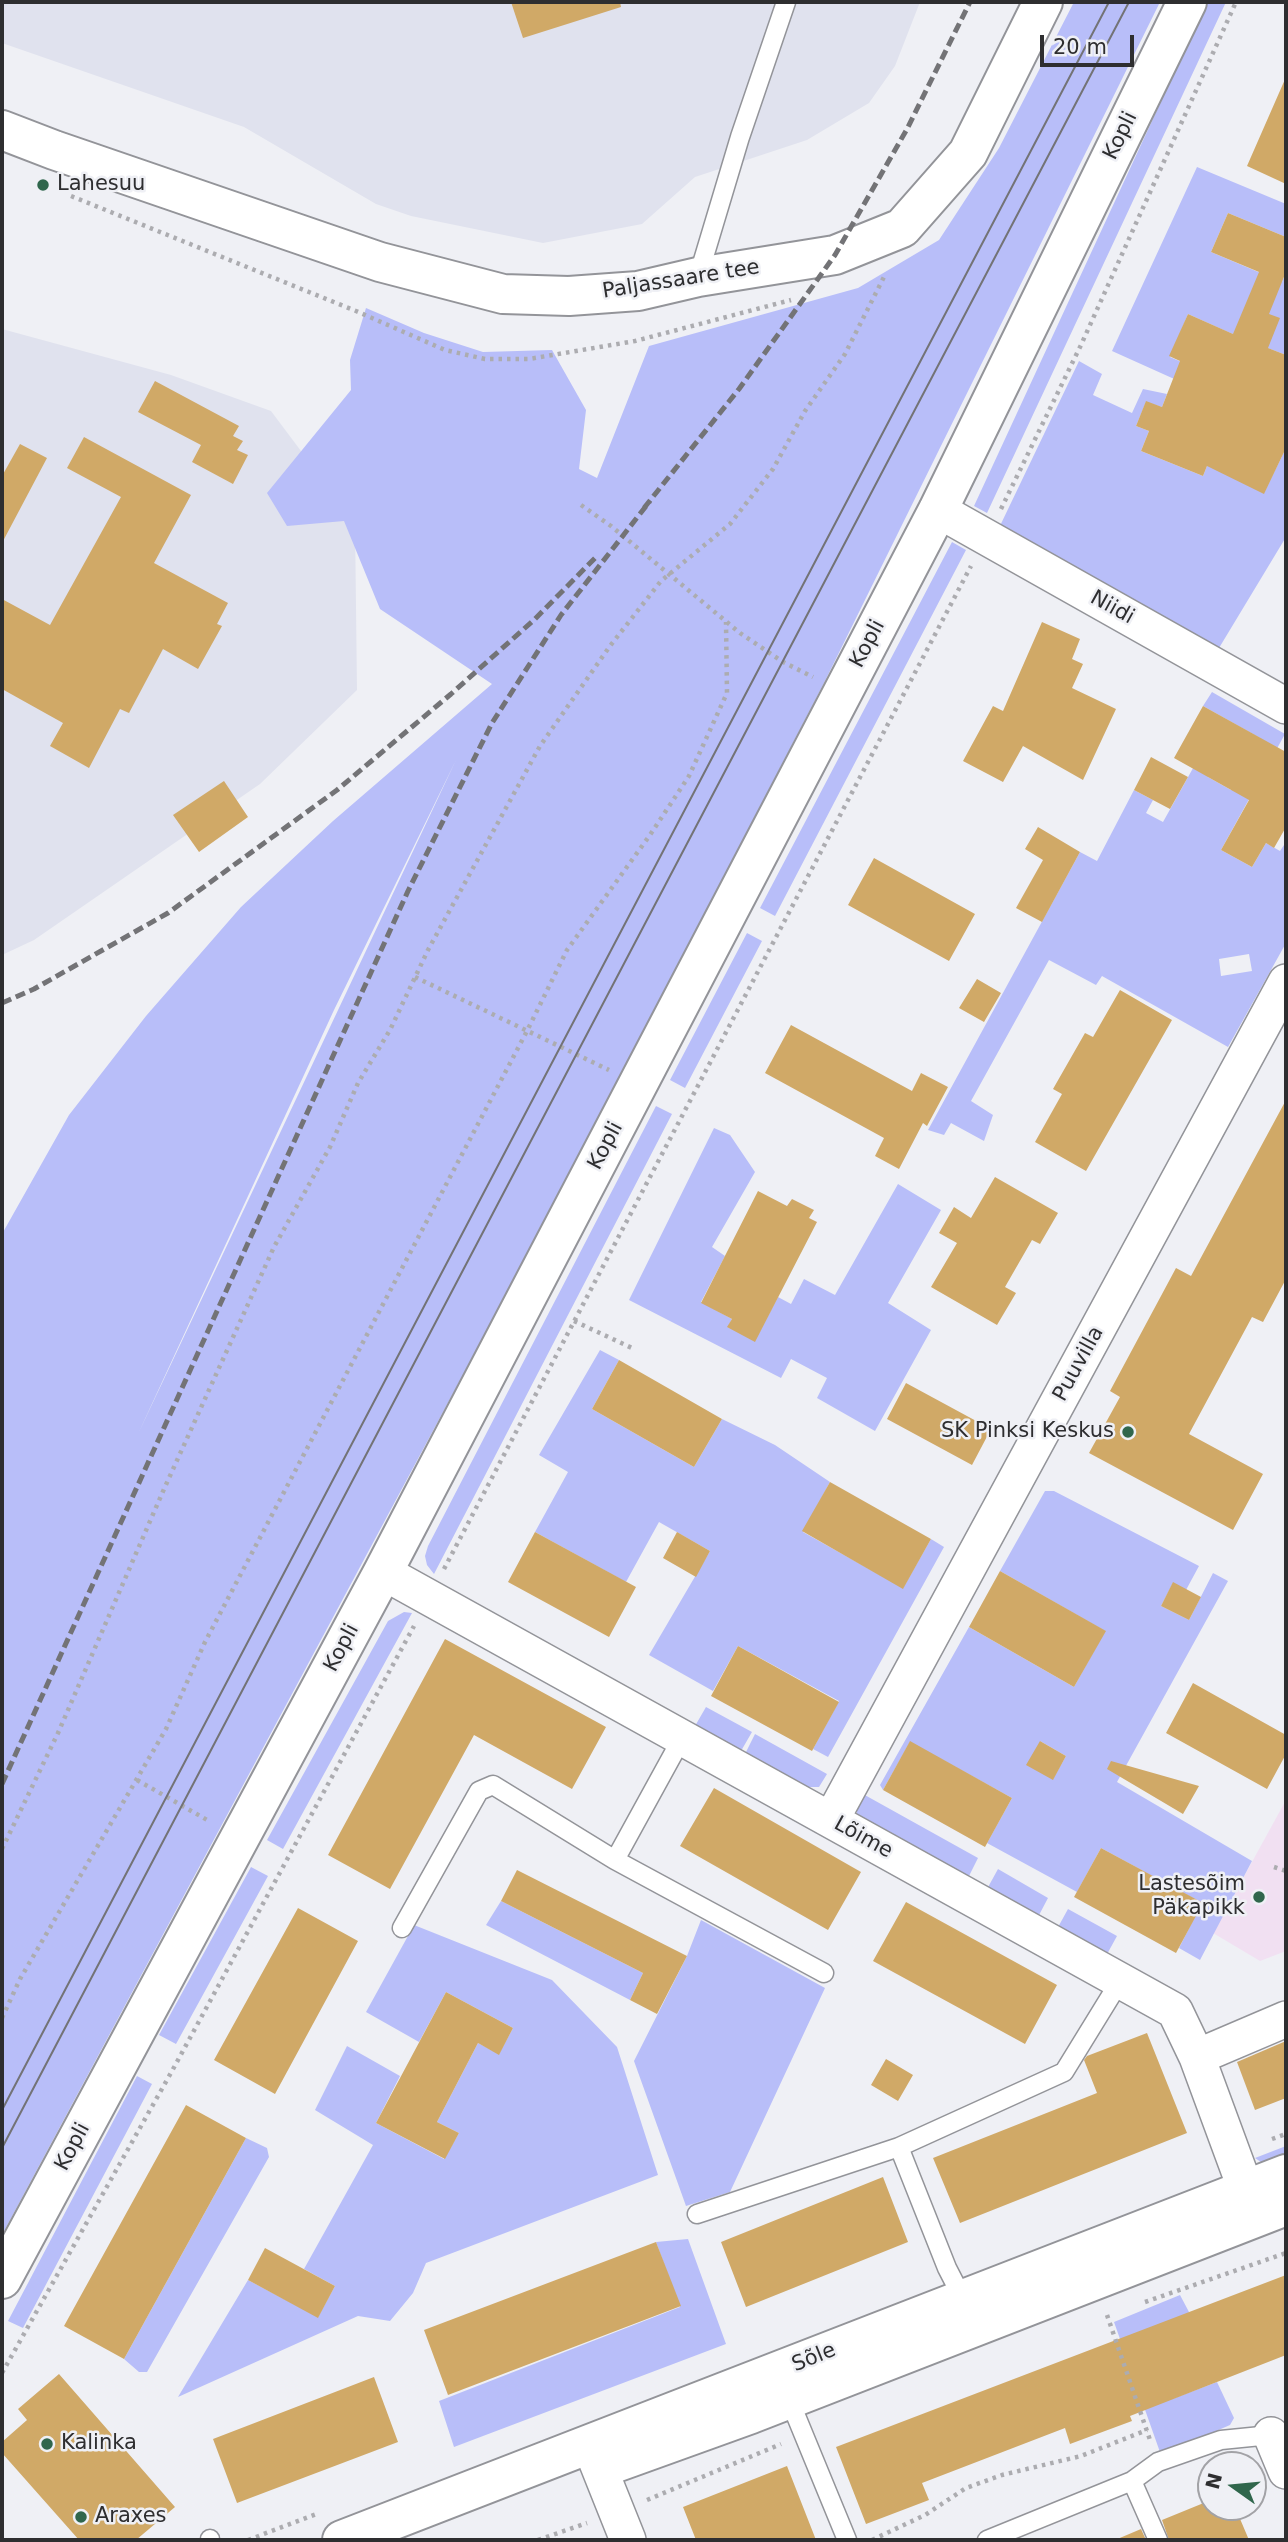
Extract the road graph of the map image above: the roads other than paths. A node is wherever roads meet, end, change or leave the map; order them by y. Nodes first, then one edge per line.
1 (786, 2) edge
2 (1043, 2) edge
3 (1187, 2) edge
4 (2, 130) edge
5 (698, 277) junction
6 (938, 510) junction
7 (1286, 706) edge
8 (1286, 982) edge
9 (383, 1572) junction
10 (682, 1738) junction
11 (831, 1820) junction
12 (615, 1860) junction
13 (402, 1928) dead end
14 (824, 1973) dead end
15 (1120, 1981) junction
16 (1286, 2019) edge
17 (1197, 2057) junction
18 (899, 2147) junction
19 (1286, 2174) edge
20 (1263, 2204) edge
21 (696, 2214) dead end
22 (2, 2279) edge
23 (968, 2313) junction
24 (789, 2399) junction
25 (1271, 2435) joint
26 (595, 2457) junction
27 (1286, 2471) edge
28 (1132, 2481) junction
29 (623, 2526) edge
30 (342, 2540) edge
31 (414, 2540) edge
32 (847, 2540) edge
33 (988, 2540) edge
34 (1158, 2540) edge

1 - 5 lane
2 - 5 street, Paljassaare tee
3 - 6 street, Kopli
4 - 5 street, Paljassaare tee
6 - 7 street, Niidi
6 - 9 street, Kopli
8 - 11 street, Puuvilla
9 - 10 street, Lõime
9 - 22 street, Kopli
10 - 11 street, Lõime
10 - 12 lane
11 - 15 street, Lõime
12 - 13 lane
12 - 14 lane
15 - 17 street, Lõime
15 - 18 lane
16 - 17 street
17 - 20 street, Lõime
18 - 21 lane
18 - 23 lane
19 - 20 street, Sõle
20 - 23 street, Sõle
23 - 24 street, Sõle
23 - 26 street, Sõle
24 - 26 street, Sõle
24 - 32 lane
25 - 27 street
25 - 28 lane
26 - 29 street
26 - 30 street, Sõle
26 - 31 street, Sõle
28 - 33 lane
28 - 34 lane

